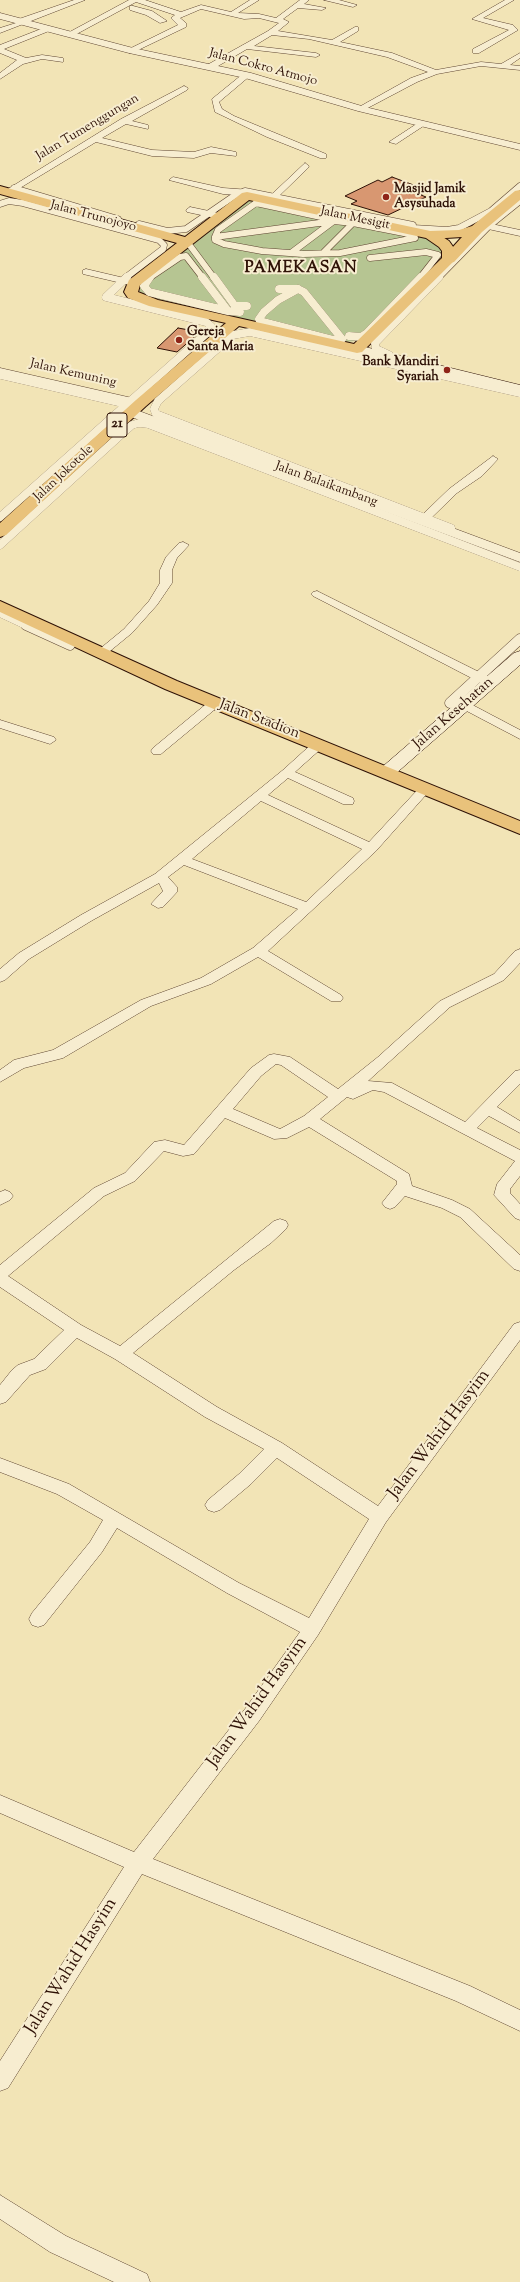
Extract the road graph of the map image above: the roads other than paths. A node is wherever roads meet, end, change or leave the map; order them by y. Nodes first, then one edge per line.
1 (81, 0) edge
2 (136, 0) edge
3 (255, 0) edge
4 (305, 0) edge
5 (328, 0) edge
6 (510, 0) edge
7 (352, 5) dead end
8 (122, 6) junction
9 (296, 6) junction
10 (322, 8) dead end
11 (181, 14) junction
12 (232, 14) junction
13 (0, 16) edge
14 (279, 19) junction
15 (164, 21) dead end
16 (21, 22) junction
17 (46, 29) junction
18 (355, 29) dead end
19 (0, 31) edge
20 (271, 33) junction
21 (68, 35) junction
22 (334, 43) junction
23 (246, 47) junction
24 (0, 49) edge
25 (132, 51) junction
26 (476, 51) dead end
27 (316, 55) dead end
28 (520, 55) edge
29 (60, 60) dead end
30 (20, 62) junction
31 (503, 66) junction
32 (210, 67) junction
33 (520, 68) edge
34 (435, 72) junction
35 (247, 76) junction
36 (0, 77) edge
37 (184, 88) dead end
38 (362, 109) junction
39 (124, 121) junction
40 (424, 123) junction
41 (145, 127) dead end
42 (94, 139) junction
43 (393, 142) dead end
44 (520, 146) edge
45 (232, 154) dead end
46 (323, 156) dead end
47 (305, 166) dead end
48 (173, 180) dead end
49 (520, 186) edge
50 (5, 192) edge
51 (246, 194) junction
52 (520, 194) edge
53 (273, 196) junction
54 (520, 201) edge
55 (0, 204) edge
56 (190, 210) dead end
57 (309, 210) junction
58 (214, 215) junction
59 (334, 221) junction
60 (353, 223) junction
61 (483, 227) junction
62 (520, 233) edge
63 (430, 235) junction
64 (214, 237) junction
65 (189, 244) junction
66 (324, 252) junction
67 (291, 253) junction
68 (308, 253) junction
69 (370, 258) dead end
70 (448, 259) junction
71 (301, 263) dead end
72 (86, 272) dead end
73 (128, 282) junction
74 (279, 289) dead end
75 (298, 289) junction
76 (247, 306) dead end
77 (235, 315) junction
78 (349, 336) dead end
79 (357, 349) junction
80 (0, 371) edge
81 (0, 375) edge
82 (520, 385) edge
83 (520, 390) edge
84 (520, 393) edge
85 (133, 405) junction
86 (493, 459) dead end
87 (0, 517) edge
88 (424, 519) junction
89 (0, 532) edge
90 (0, 545) edge
91 (184, 545) dead end
92 (520, 555) edge
93 (520, 558) edge
94 (520, 567) edge
95 (317, 594) dead end
96 (0, 606) edge
97 (0, 613) edge
98 (520, 640) edge
99 (100, 654) junction
100 (520, 656) edge
101 (484, 680) junction
102 (212, 705) junction
103 (456, 709) junction
104 (0, 724) edge
105 (520, 735) edge
106 (50, 740) dead end
107 (319, 744) junction
108 (157, 751) dead end
109 (388, 772) junction
110 (287, 774) junction
111 (426, 788) junction
112 (260, 796) junction
113 (348, 801) dead end
114 (520, 828) edge
115 (371, 848) junction
116 (184, 860) junction
117 (160, 877) junction
118 (158, 904) dead end
119 (307, 907) junction
120 (258, 952) junction
121 (520, 954) edge
122 (0, 977) edge
123 (336, 998) dead end
124 (520, 1075) edge
125 (0, 1077) edge
126 (338, 1097) junction
127 (487, 1108) junction
128 (224, 1111) junction
129 (317, 1119) junction
130 (520, 1128) edge
131 (467, 1130) junction
132 (520, 1157) edge
133 (520, 1166) edge
134 (402, 1189) junction
135 (390, 1202) dead end
136 (520, 1214) edge
137 (280, 1225) dead end
138 (520, 1265) edge
139 (0, 1274) edge
140 (0, 1279) edge
141 (520, 1328) edge
142 (75, 1329) junction
143 (121, 1354) junction
144 (0, 1397) edge
145 (276, 1448) junction
146 (0, 1465) edge
147 (214, 1505) dead end
148 (380, 1517) junction
149 (113, 1519) junction
150 (38, 1619) dead end
151 (312, 1629) junction
152 (0, 1804) edge
153 (138, 1863) junction
154 (520, 2020) edge
155 (0, 2080) edge
156 (0, 2206) edge
157 (139, 2282) edge

1 - 16 street
2 - 8 street
2 - 11 street
3 - 12 street
4 - 9 street
5 - 7 street
6 - 26 street
8 - 15 street
8 - 21 street
9 - 10 street
9 - 14 street
11 - 12 street
11 - 25 street
12 - 14 street
13 - 16 street, Jalan Cokro Atmojo
14 - 20 street
16 - 17 street, Jalan Cokro Atmojo
16 - 19 street
17 - 21 street, Jalan Cokro Atmojo
17 - 24 street
18 - 22 street
20 - 22 street
20 - 23 street
21 - 25 street, Jalan Cokro Atmojo
22 - 34 street
23 - 27 street
23 - 32 street
24 - 30 street
25 - 32 street, Jalan Cokro Atmojo
28 - 31 street
29 - 30 street
30 - 36 street
31 - 33 street
31 - 34 street
32 - 35 street, Jalan Cokro Atmojo
34 - 38 street
35 - 38 street, Jalan Cokro Atmojo
35 - 46 street
37 - 39 street, Jalan Tumenggungan
38 - 40 street, Jalan Cokro Atmojo
39 - 41 street
39 - 42 street, Jalan Tumenggungan
40 - 43 street
40 - 44 street, Jalan Cokro Atmojo
42 - 45 street
42 - 50 street, Jalan Tumenggungan
47 - 53 street
48 - 51 street
49 - 53 street
50 - 58 street
50 - 65 main road, Jalan Trunojoyo
51 - 53 street
51 - 57 main road, Jalan Mesigit
51 - 58 main road
52 - 61 main road
53 - 57 street
54 - 61 street
55 - 73 street
56 - 58 street
57 - 63 main road, Jalan Mesigit
58 - 65 main road
59 - 60 street
59 - 64 street
59 - 64 street
59 - 67 street
60 - 66 street
60 - 66 street
61 - 62 street
61 - 63 main road
61 - 70 main road
61 - 82 street
63 - 70 main road, Jalan Mesigit
64 - 67 street
65 - 73 main road
65 - 76 street
66 - 68 street
67 - 68 street
68 - 71 street
69 - 78 street
70 - 79 main road
72 - 73 street
73 - 77 main road
73 - 85 street
74 - 75 street
75 - 75 street
77 - 77 street
77 - 79 main road
77 - 85 main road, Jalan Jokotole / 21
79 - 83 main road
80 - 85 street, Jalan Kemuning
81 - 85 street
84 - 88 street
85 - 87 street
85 - 88 street, Jalan Balaikambang
85 - 89 main road, Jalan Jokotole / 21
86 - 88 street
88 - 92 street
88 - 93 street, Jalan Balaikambang
90 - 94 street
91 - 99 street
95 - 101 street
96 - 99 main road, Jalan Stadion
97 - 102 street
98 - 101 street
99 - 102 main road, Jalan Stadion
100 - 101 main road, Jalan Kesehatan
101 - 103 main road, Jalan Kesehatan
102 - 107 main road, Jalan Stadion
102 - 108 street
103 - 105 street
103 - 109 main road, Jalan Kesehatan
104 - 106 street
107 - 109 main road, Jalan Stadion
107 - 110 street
109 - 111 main road, Jalan Stadion
110 - 112 street
110 - 113 street
111 - 114 main road, Jalan Stadion
111 - 115 street
112 - 115 street
112 - 116 street
115 - 119 street
116 - 117 street
116 - 119 street
117 - 118 street
117 - 122 street
119 - 120 street
120 - 123 street
120 - 125 street
121 - 126 street
124 - 127 street
126 - 128 street
126 - 129 street
127 - 130 street
127 - 131 street
128 - 129 street
128 - 139 street
129 - 131 street
129 - 134 street
131 - 132 street
133 - 136 street
134 - 135 street
134 - 138 street
137 - 143 street
140 - 142 street
141 - 148 street, Jalan Wahid Hasyim
142 - 143 street
142 - 144 street
143 - 145 street
145 - 147 street
145 - 148 street
146 - 149 street
148 - 151 street, Jalan Wahid Hasyim
149 - 150 street
149 - 151 street
151 - 153 street, Jalan Wahid Hasyim
152 - 153 street
153 - 154 street
153 - 155 street, Jalan Wahid Hasyim
156 - 157 street

